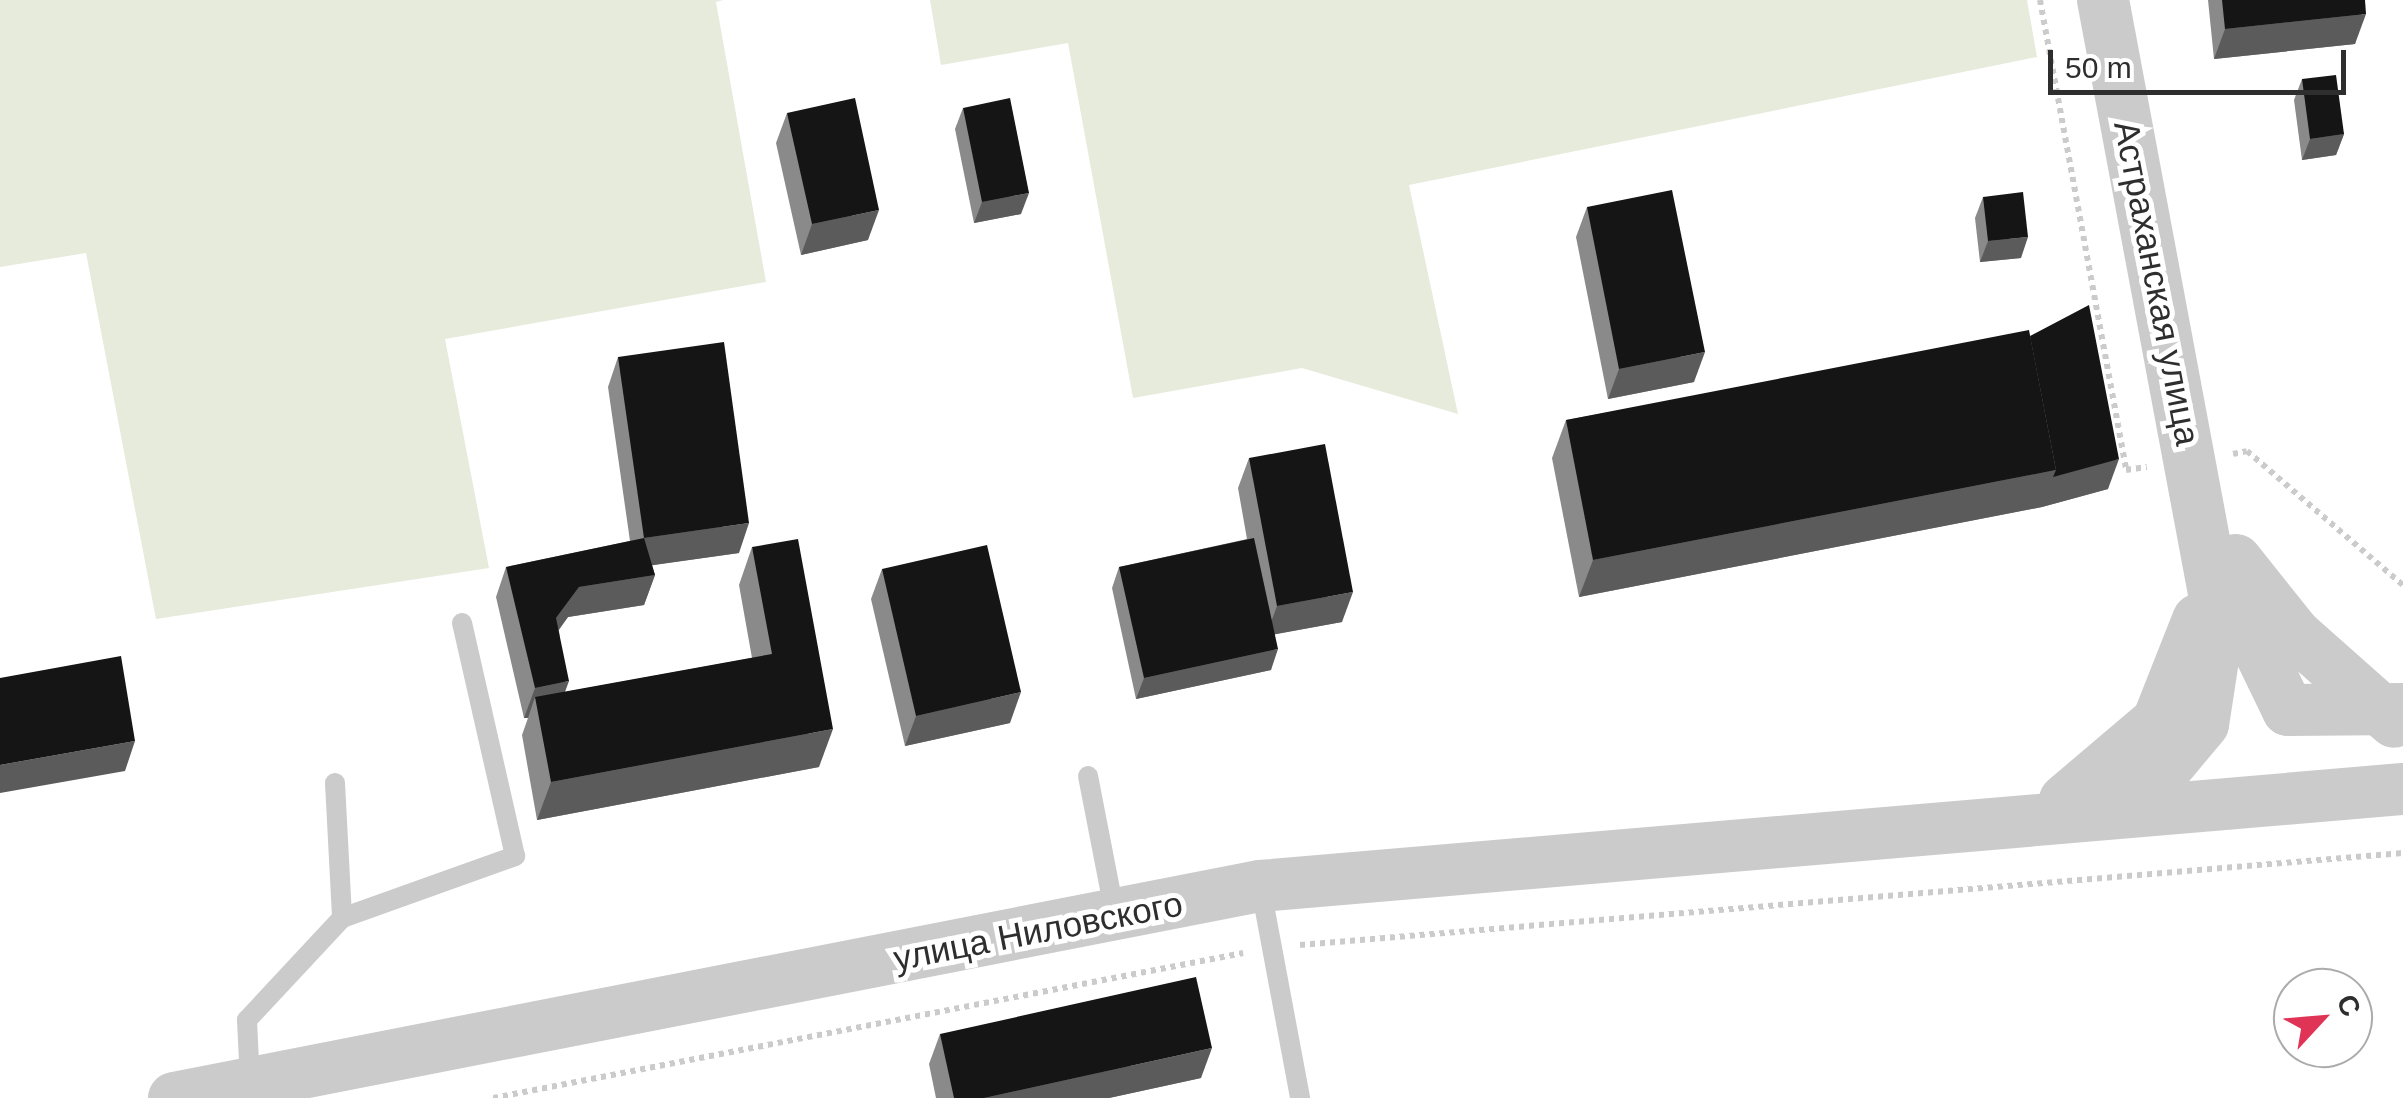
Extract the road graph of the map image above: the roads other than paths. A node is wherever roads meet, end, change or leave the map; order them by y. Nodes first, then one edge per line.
1 (2103, 0) edge
2 (2196, 484) junction
3 (462, 622) dead end
4 (2288, 710) junction
5 (2395, 716) edge
6 (2202, 724) junction
7 (1088, 776) dead end
8 (335, 784) dead end
9 (2403, 789) edge
10 (2249, 798) junction
11 (2085, 814) junction
12 (1912, 833) junction
13 (1260, 886) junction
14 (1116, 917) junction
15 (342, 918) junction
16 (250, 1082) junction
17 (174, 1098) edge
18 (1300, 1098) edge

1 - 2 street, Астраханская улица
2 - 4 street
2 - 5 street
2 - 6 street
2 - 12 street
3 - 15 lane
4 - 5 street
4 - 6 street
4 - 10 street
6 - 10 street
6 - 11 street
7 - 14 lane
8 - 15 lane
9 - 10 street
10 - 11 street
11 - 12 street
12 - 13 street, улица Ниловского
13 - 14 street, улица Ниловского
13 - 18 lane
14 - 16 street, улица Ниловского
15 - 16 lane
16 - 17 street, улица Ниловского

